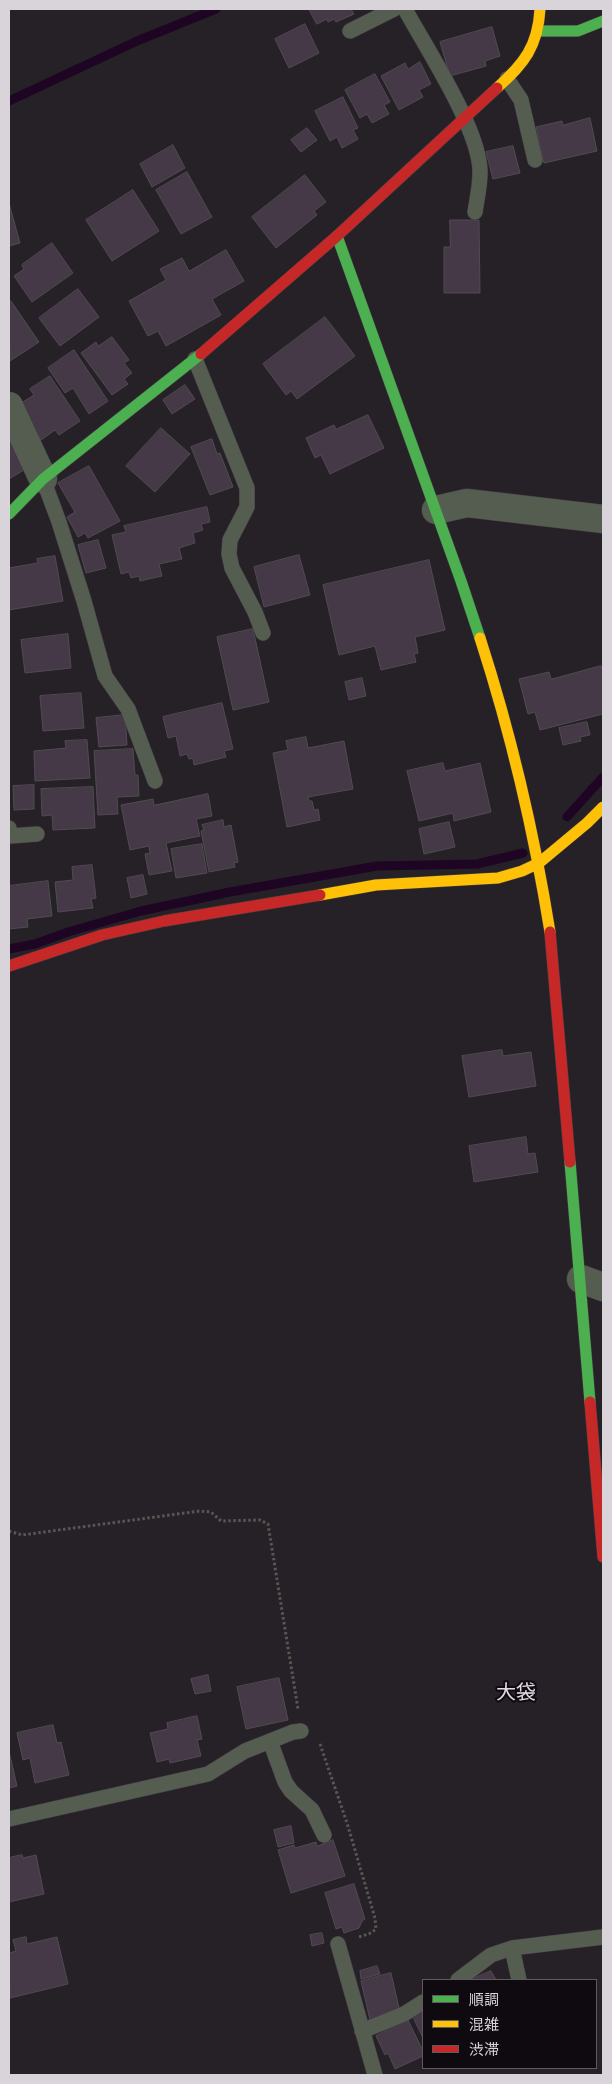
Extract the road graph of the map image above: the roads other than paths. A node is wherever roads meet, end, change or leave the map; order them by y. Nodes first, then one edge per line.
1 (394, 9) edge
2 (404, 9) edge
3 (540, 9) edge
4 (603, 21) edge
5 (350, 31) dead end
6 (538, 31) junction
7 (507, 79) junction
8 (464, 116) junction
9 (535, 160) dead end
10 (475, 212) dead end
11 (336, 236) junction
12 (195, 359) junction
13 (9, 406) edge
14 (43, 479) junction
15 (436, 510) junction
16 (9, 514) edge
17 (603, 519) edge
18 (263, 633) dead end
19 (155, 781) dead end
20 (603, 807) edge
21 (9, 828) edge
22 (37, 834) dead end
23 (538, 863) junction
24 (9, 966) edge
25 (592, 1283) edge
26 (600, 1469) edge
27 (603, 1557) edge
28 (301, 1732) road end
29 (270, 1741) junction
30 (9, 1818) edge
31 (324, 1835) dead end
32 (603, 1936) edge
33 (338, 1944) road end
34 (512, 1948) junction
35 (459, 1979) edge
36 (519, 1979) edge
37 (422, 2003) edge
38 (362, 2032) junction
39 (375, 2075) edge

1 - 5 lane
2 - 8 lane
3 - 6 street
4 - 6 street
6 - 7 street
7 - 8 street
7 - 9 lane
8 - 10 lane
8 - 11 street
11 - 12 street
11 - 15 street
12 - 14 street
12 - 18 lane
13 - 14 street
14 - 16 street
14 - 19 lane
15 - 17 street
15 - 23 street
20 - 23 street
21 - 22 lane
23 - 24 street
23 - 25 street
25 - 26 street
26 - 27 street
28 - 29 lane
29 - 30 lane
29 - 31 lane
32 - 34 lane
33 - 38 lane
34 - 35 lane
34 - 36 lane
37 - 38 lane
38 - 39 lane

